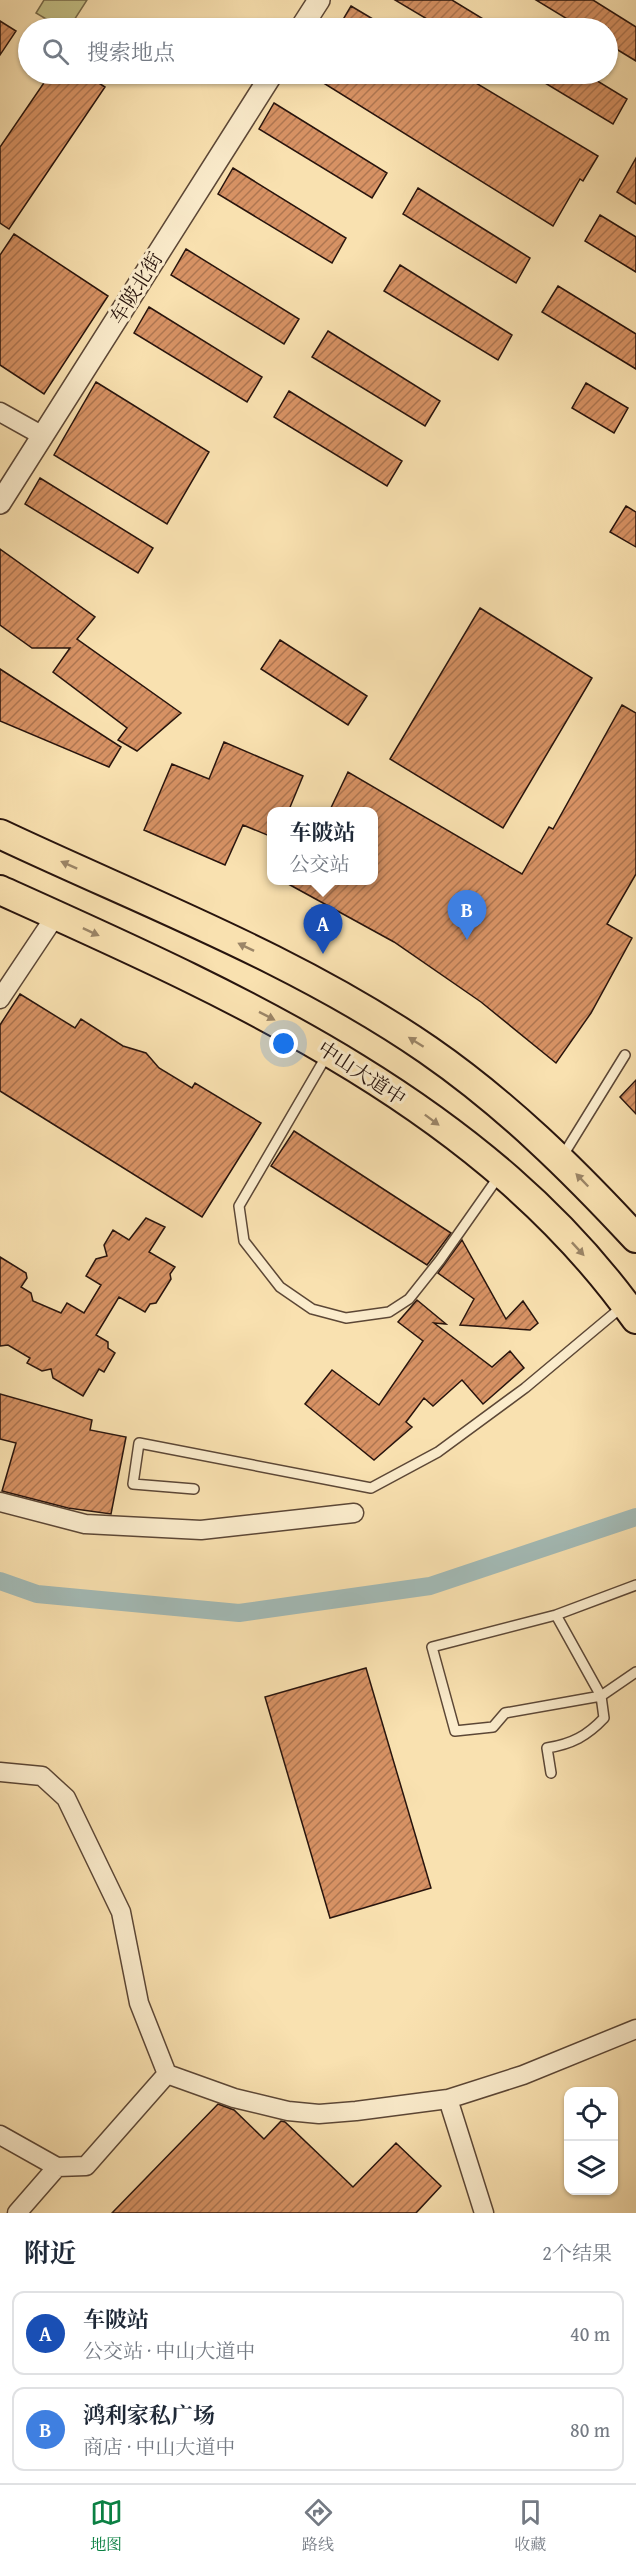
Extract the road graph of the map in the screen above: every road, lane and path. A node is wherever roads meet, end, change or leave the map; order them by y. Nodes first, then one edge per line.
1 (319, 0) edge
2 (307, 18) edge
3 (266, 84) edge
4 (0, 412) edge
5 (43, 436) junction
6 (0, 503) edge
7 (0, 834) edge
8 (0, 890) edge
9 (56, 915) junction
10 (0, 999) edge
11 (329, 1050) junction
12 (625, 1055) dead end
13 (561, 1159) junction
14 (500, 1174) junction
15 (636, 1238) edge
16 (630, 1312) edge
17 (194, 1489) dead end
18 (0, 1502) edge
19 (354, 1514) dead end
20 (636, 1585) edge
21 (556, 1615) junction
22 (636, 1672) edge
23 (601, 1696) junction
24 (0, 1772) edge
25 (551, 1773) dead end
26 (636, 2029) edge
27 (167, 2074) junction
28 (448, 2099) junction
29 (0, 2135) edge
30 (57, 2167) junction
31 (17, 2213) edge
32 (484, 2213) edge

1 - 2 street
3 - 5 street, 车陂北街
4 - 5 street
5 - 6 street, 车陂北街
13 -> 7 highway
8 - 9 highway, 中山大道中
9 - 10 street
9 -> 11 highway, 中山大道中
11 -> 14 highway, 中山大道中
11 - 14 lane
12 - 13 lane
15 -> 13 highway
14 -> 16 highway, 中山大道中
16 - 17 lane
18 - 19 street
20 - 21 lane
21 - 23 lane
21 - 23 lane
22 - 23 lane
23 - 25 lane
24 - 27 street
26 - 28 street
27 - 28 street
27 - 30 street
28 - 32 street
29 - 30 street
30 - 31 street

